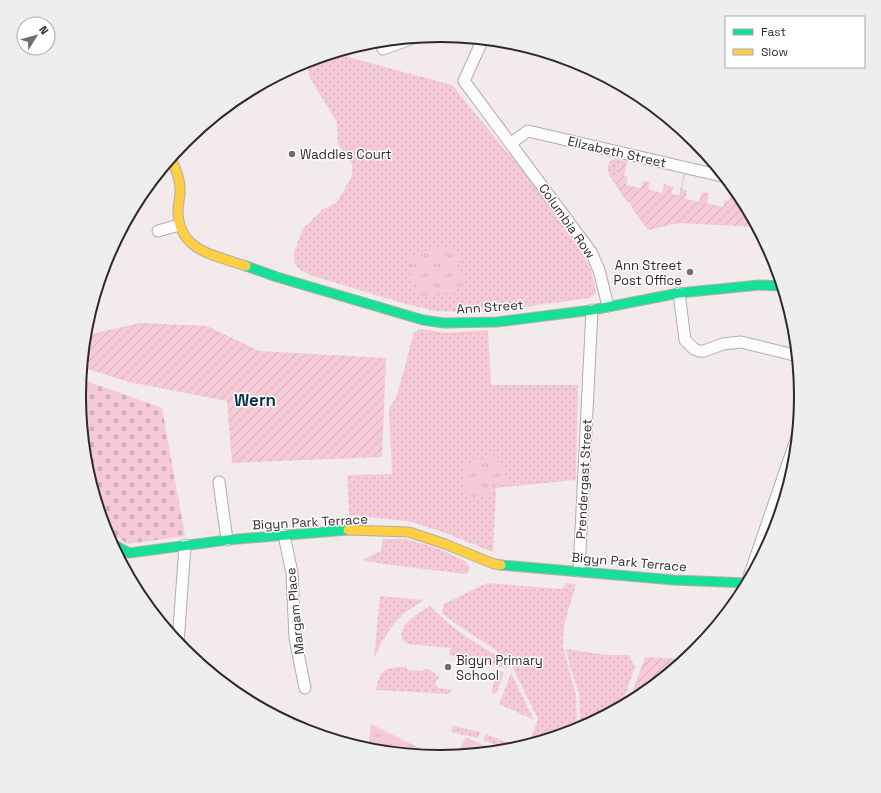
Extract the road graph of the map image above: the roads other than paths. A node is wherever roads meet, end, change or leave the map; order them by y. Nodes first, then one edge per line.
1 (481, 44) edge
2 (394, 45) edge
3 (383, 49) dead end
4 (511, 143) junction
5 (173, 164) edge
6 (717, 175) edge
7 (179, 225) junction
8 (158, 231) dead end
9 (777, 286) edge
10 (680, 293) junction
11 (608, 306) junction
12 (592, 310) junction
13 (792, 355) edge
14 (789, 460) edge
15 (219, 482) dead end
16 (284, 535) junction
17 (227, 540) junction
18 (185, 545) junction
19 (121, 548) edge
20 (755, 558) edge
21 (580, 572) junction
22 (742, 583) edge
23 (179, 635) edge
24 (305, 688) dead end

1 - 4 street, Columbia Row
2 - 3 street
4 - 6 street, Elizabeth Street
4 - 11 street, Columbia Row
5 - 7 street
7 - 8 street
7 - 12 street, Ann Street
9 - 10 street, Ann Street
10 - 11 street, Ann Street
10 - 13 street
11 - 12 street, Ann Street
12 - 21 street, Prendergast Street
14 - 20 street
15 - 17 street
16 - 17 street, Bigyn Park Terrace
16 - 21 street, Bigyn Park Terrace
16 - 24 street, Margam Place
17 - 18 street, Bigyn Park Terrace
18 - 19 street, Bigyn Park Terrace
18 - 23 street
21 - 22 street, Bigyn Park Terrace

